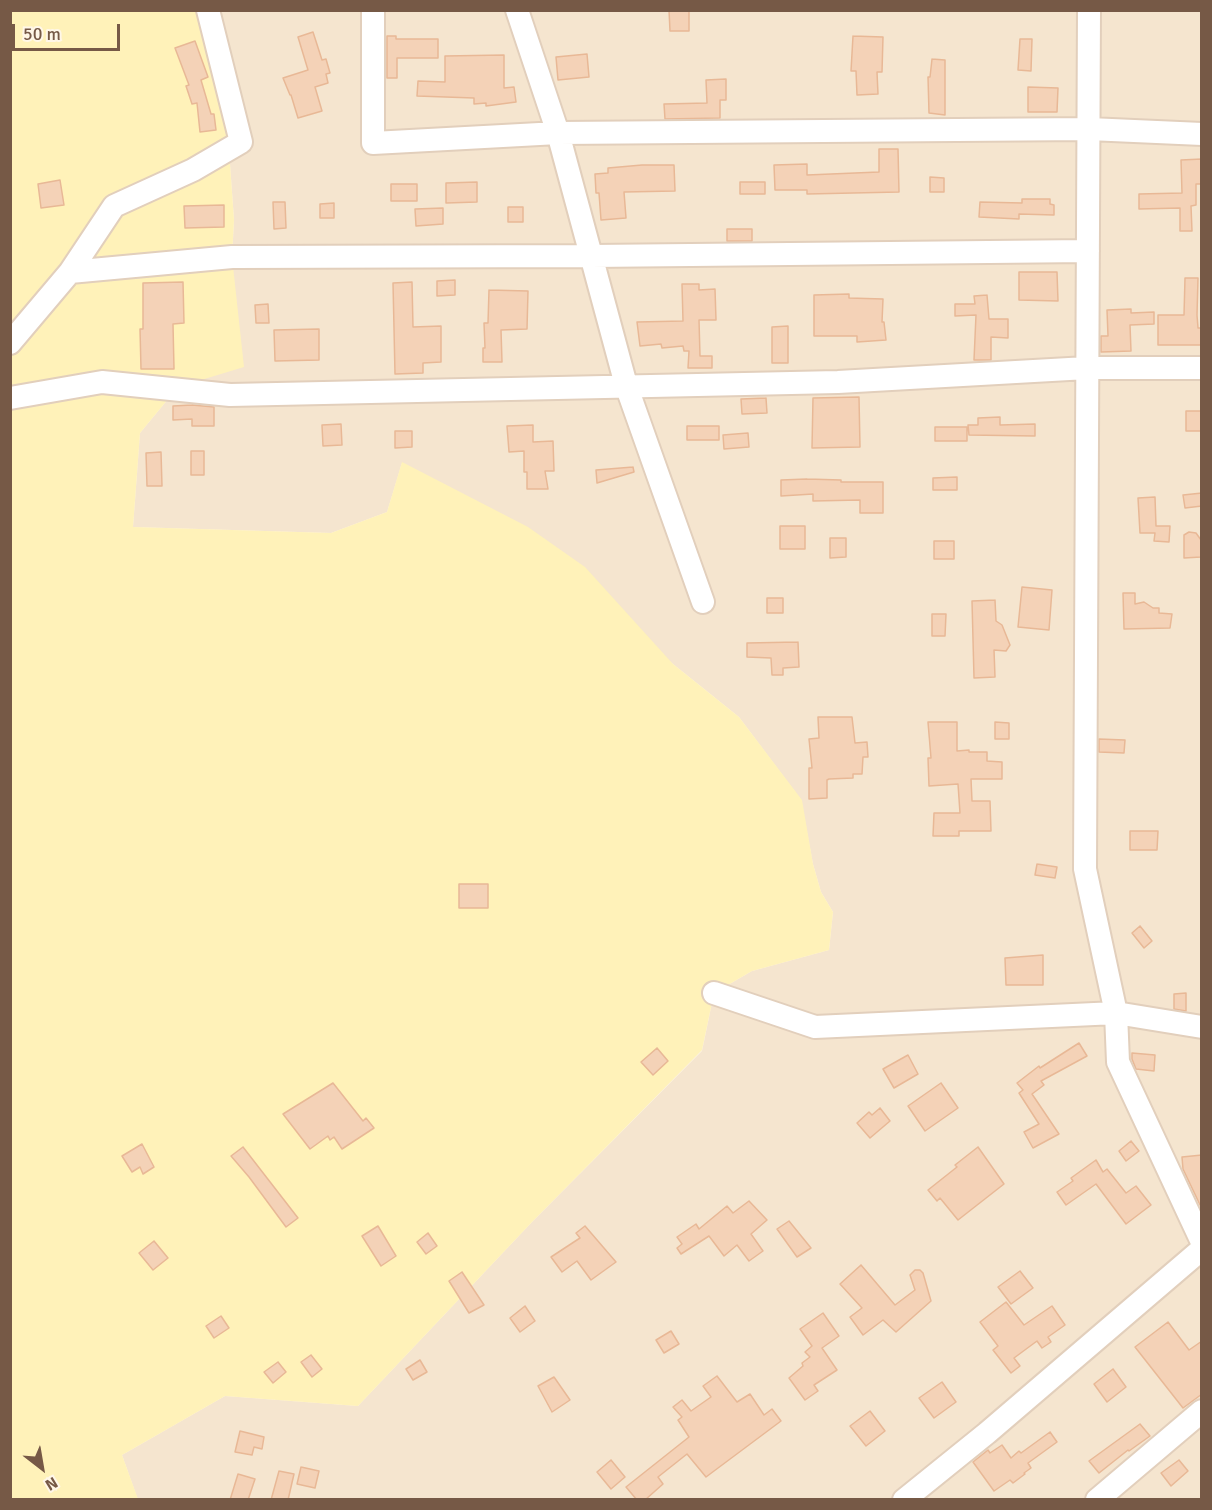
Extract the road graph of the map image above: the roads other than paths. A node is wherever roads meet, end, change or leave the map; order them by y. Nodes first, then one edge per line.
1 (208, 10) edge
2 (373, 10) edge
3 (517, 10) edge
4 (1089, 10) edge
5 (1089, 129) junction
6 (558, 133) junction
7 (1202, 134) edge
8 (1088, 251) junction
9 (591, 256) junction
10 (70, 272) junction
11 (10, 343) edge
12 (1088, 368) junction
13 (1202, 368) edge
14 (627, 385) junction
15 (10, 398) edge
16 (703, 602) dead end
17 (714, 993) dead end
18 (1116, 1013) junction
19 (1202, 1028) edge
20 (1202, 1242) edge
21 (1202, 1249) edge
22 (1202, 1411) edge
23 (904, 1500) edge
24 (1097, 1500) edge

1 - 10 street
2 - 6 street
3 - 6 street
4 - 5 street
5 - 6 street
5 - 7 street
5 - 8 street
6 - 9 street
8 - 9 street
8 - 12 street
9 - 10 street
9 - 14 street
10 - 11 street
12 - 13 street
12 - 14 street
12 - 18 street
14 - 15 street
14 - 16 street
17 - 18 street
18 - 19 street
18 - 20 street
21 - 23 street
22 - 24 street

